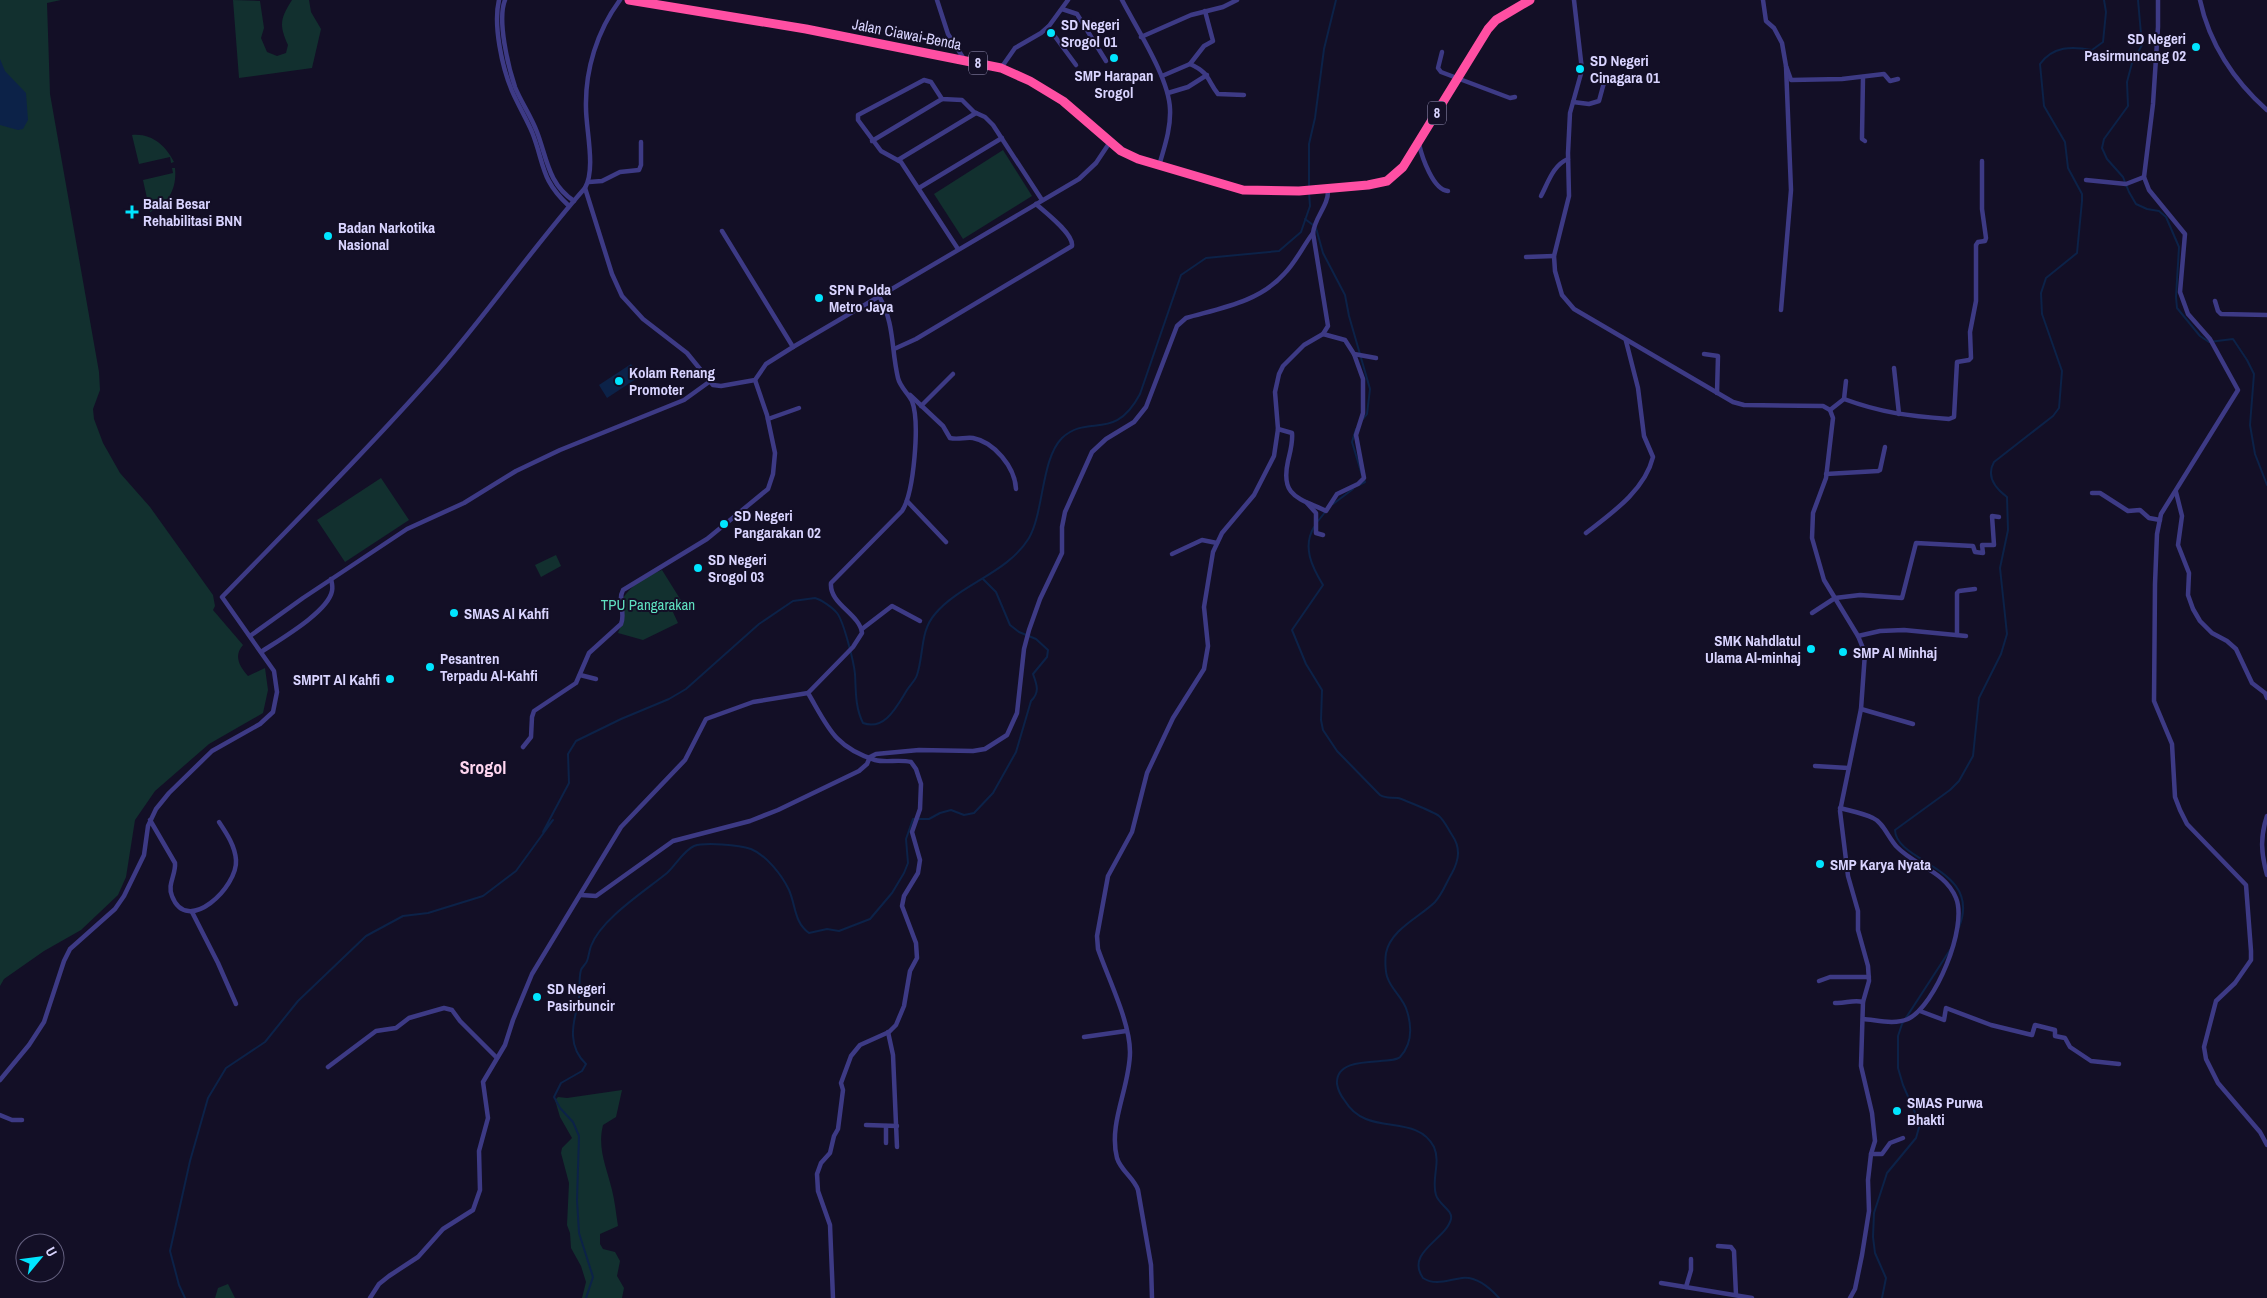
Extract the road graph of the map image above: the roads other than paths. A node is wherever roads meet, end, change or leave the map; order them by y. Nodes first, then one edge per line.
1 (499, 0) edge
2 (505, 0) edge
3 (620, 0) edge
4 (629, 0) edge
5 (938, 0) edge
6 (1068, 0) edge
7 (1122, 0) edge
8 (1237, 0) edge
9 (1530, 0) edge
10 (1574, 0) edge
11 (1763, 0) edge
12 (2158, 0) edge
13 (2200, 0) edge
14 (1062, 8) junction
15 (1205, 11) junction
16 (1048, 27) junction
17 (1141, 37) junction
18 (1442, 52) dead end
19 (964, 60) junction
20 (1106, 61) dead end
21 (1190, 64) junction
22 (1076, 65) dead end
23 (1786, 66) junction
24 (1001, 68) junction
25 (1207, 75) junction
26 (1162, 76) junction
27 (1863, 77) junction
28 (1458, 78) junction
29 (1606, 79) dead end
30 (1898, 79) dead end
31 (1168, 93) junction
32 (1244, 95) dead end
33 (1515, 97) dead end
34 (942, 99) junction
35 (1573, 102) junction
36 (2267, 110) edge
37 (976, 113) junction
38 (536, 137) junction
39 (1002, 138) junction
40 (1865, 140) dead end
41 (872, 141) junction
42 (641, 142) dead end
43 (1110, 142) junction
44 (1418, 143) junction
45 (1568, 159) junction
46 (898, 160) junction
47 (1982, 160) dead end
48 (1159, 166) junction
49 (2144, 177) junction
50 (2086, 180) dead end
51 (589, 182) junction
52 (585, 188) junction
53 (919, 188) junction
54 (1326, 189) junction
55 (1448, 191) dead end
56 (1541, 196) dead end
57 (1042, 200) junction
58 (574, 201) junction
59 (1036, 204) junction
60 (569, 206) junction
61 (722, 231) dead end
62 (1313, 233) junction
63 (958, 249) junction
64 (1554, 256) junction
65 (1526, 257) dead end
66 (879, 296) junction
67 (2215, 301) dead end
68 (1781, 310) dead end
69 (2267, 315) edge
70 (1323, 334) junction
71 (1626, 341) junction
72 (793, 347) junction
73 (894, 349) junction
74 (1356, 354) junction
75 (1704, 354) dead end
76 (1376, 358) dead end
77 (1894, 368) dead end
78 (953, 374) dead end
79 (755, 380) junction
80 (1846, 381) dead end
81 (709, 382) junction
82 (907, 393) junction
83 (1717, 393) junction
84 (1844, 399) junction
85 (921, 406) junction
86 (799, 408) dead end
87 (1830, 410) junction
88 (1899, 414) junction
89 (768, 419) junction
90 (1278, 429) junction
91 (1885, 447) dead end
92 (1826, 474) junction
93 (1016, 489) dead end
94 (2176, 492) junction
95 (2092, 493) dead end
96 (908, 501) junction
97 (1306, 502) junction
98 (1999, 517) dead end
99 (2160, 520) junction
100 (1586, 532) dead end
101 (1323, 535) dead end
102 (946, 542) dead end
103 (1217, 543) junction
104 (1172, 554) dead end
105 (331, 579) junction
106 (1975, 589) dead end
107 (1835, 598) junction
108 (1812, 613) dead end
109 (920, 621) dead end
110 (862, 629) junction
111 (1957, 635) junction
112 (250, 636) junction
113 (1858, 636) junction
114 (1966, 636) dead end
115 (261, 652) junction
116 (580, 675) junction
117 (596, 679) dead end
118 (808, 693) junction
119 (2267, 698) edge
120 (1861, 709) junction
121 (1914, 724) dead end
122 (523, 747) dead end
123 (870, 757) junction
124 (1815, 766) dead end
125 (1848, 768) junction
126 (1840, 808) junction
127 (2267, 816) edge
128 (150, 820) junction
129 (219, 822) dead end
130 (2267, 875) edge
131 (581, 895) junction
132 (192, 912) junction
133 (1869, 977) junction
134 (1819, 981) dead end
135 (1835, 1002) dead end
136 (1863, 1002) junction
137 (236, 1004) dead end
138 (1920, 1011) junction
139 (1862, 1019) junction
140 (1126, 1031) junction
141 (888, 1032) junction
142 (1084, 1037) dead end
143 (497, 1058) junction
144 (2119, 1064) dead end
145 (328, 1067) dead end
146 (0, 1080) edge
147 (0, 1115) edge
148 (22, 1120) dead end
149 (866, 1125) dead end
150 (886, 1126) junction
151 (897, 1126) junction
152 (1903, 1138) dead end
153 (886, 1143) dead end
154 (2267, 1145) edge
155 (897, 1147) dead end
156 (1871, 1154) junction
157 (1718, 1246) dead end
158 (1691, 1259) dead end
159 (1661, 1283) dead end
160 (1686, 1288) junction
161 (1736, 1296) junction
162 (370, 1298) edge
163 (833, 1298) edge
164 (1152, 1298) edge
165 (1752, 1298) edge
166 (1850, 1298) edge

1 - 38 street
2 - 38 street
3 - 51 street
4 - 19 highway, Jalan Ciawai-Benda / 8
5 - 19 street
6 - 14 street
7 - 17 street
8 - 15 street
9 - 28 highway, 8
10 - 35 street
11 - 23 street
12 - 49 street
13 - 36 street
14 - 16 street
14 - 20 street
15 - 17 street
15 - 21 street
16 - 22 street
16 - 24 street
17 - 26 street
18 - 28 street
19 - 24 highway, Jalan Ciawai-Benda / 8
21 - 25 street
21 - 26 street
23 - 27 street
23 - 68 street
24 - 43 highway, Jalan Ciawai-Benda / 8
25 - 31 street
25 - 32 street
26 - 31 street
27 - 30 street
27 - 40 street
28 - 33 street
28 - 44 highway, 8
29 - 35 street
31 - 48 street
34 - 37 street
34 - 41 street
34 - 41 street
35 - 45 street
37 - 39 street
37 - 46 street
38 - 58 street
38 - 60 street
39 - 53 street
39 - 57 street
41 - 46 street
42 - 51 street
43 - 48 highway, Jalan Ciawai-Benda / 8
43 - 57 street
44 - 54 highway, 8
44 - 55 street
45 - 56 street
45 - 64 street
46 - 53 street
47 - 88 street
48 - 54 highway, Jalan Ciawai-Benda / 8
49 - 50 street
49 - 94 street
51 - 52 street
52 - 58 street
52 - 81 street
53 - 63 street
54 - 62 street
57 - 59 street
58 - 60 street
59 - 63 street
59 - 73 street
60 - 112 street
61 - 72 street
62 - 70 street
62 - 123 street
63 - 66 street
64 - 65 street
64 - 71 street
66 - 72 street
66 - 73 street
67 - 69 street
70 - 74 street
70 - 90 street
71 - 83 street
71 - 100 street
72 - 79 street
73 - 82 street
74 - 76 street
74 - 97 street
75 - 83 street
77 - 88 street
78 - 85 street
79 - 81 street
79 - 89 street
80 - 84 street
81 - 105 street
82 - 85 street
82 - 96 street
83 - 87 street
84 - 87 street
84 - 88 street
85 - 93 street
86 - 89 street
87 - 92 street
89 - 116 street
90 - 97 street
90 - 103 street
91 - 92 street
92 - 107 street
94 - 99 street
94 - 119 street
95 - 99 street
96 - 102 street
96 - 110 street
97 - 101 street
98 - 107 street
99 - 154 street
103 - 104 street
103 - 140 street
105 - 112 street
105 - 115 street
106 - 111 street
107 - 108 street
107 - 113 street
109 - 110 street
110 - 118 street
111 - 113 street
111 - 114 street
112 - 115 street
113 - 120 street
115 - 128 street
116 - 117 street
116 - 122 street
118 - 123 street
118 - 131 street
120 - 121 street
120 - 125 street
123 - 131 street
123 - 141 street
124 - 125 street
125 - 126 street
126 - 133 street
126 - 138 street
127 - 130 street
128 - 132 street
128 - 146 street
129 - 132 street
131 - 143 street
132 - 137 street
133 - 134 street
133 - 136 street
135 - 136 street
136 - 139 street
138 - 139 street
138 - 144 street
139 - 156 street
140 - 142 street
140 - 164 street
141 - 151 street
141 - 163 street
143 - 145 street
143 - 162 street
147 - 148 street
149 - 150 street
150 - 151 street
150 - 153 street
151 - 155 street
152 - 156 street
156 - 166 street
157 - 161 street
158 - 160 street
159 - 160 street
160 - 161 street
161 - 165 street

